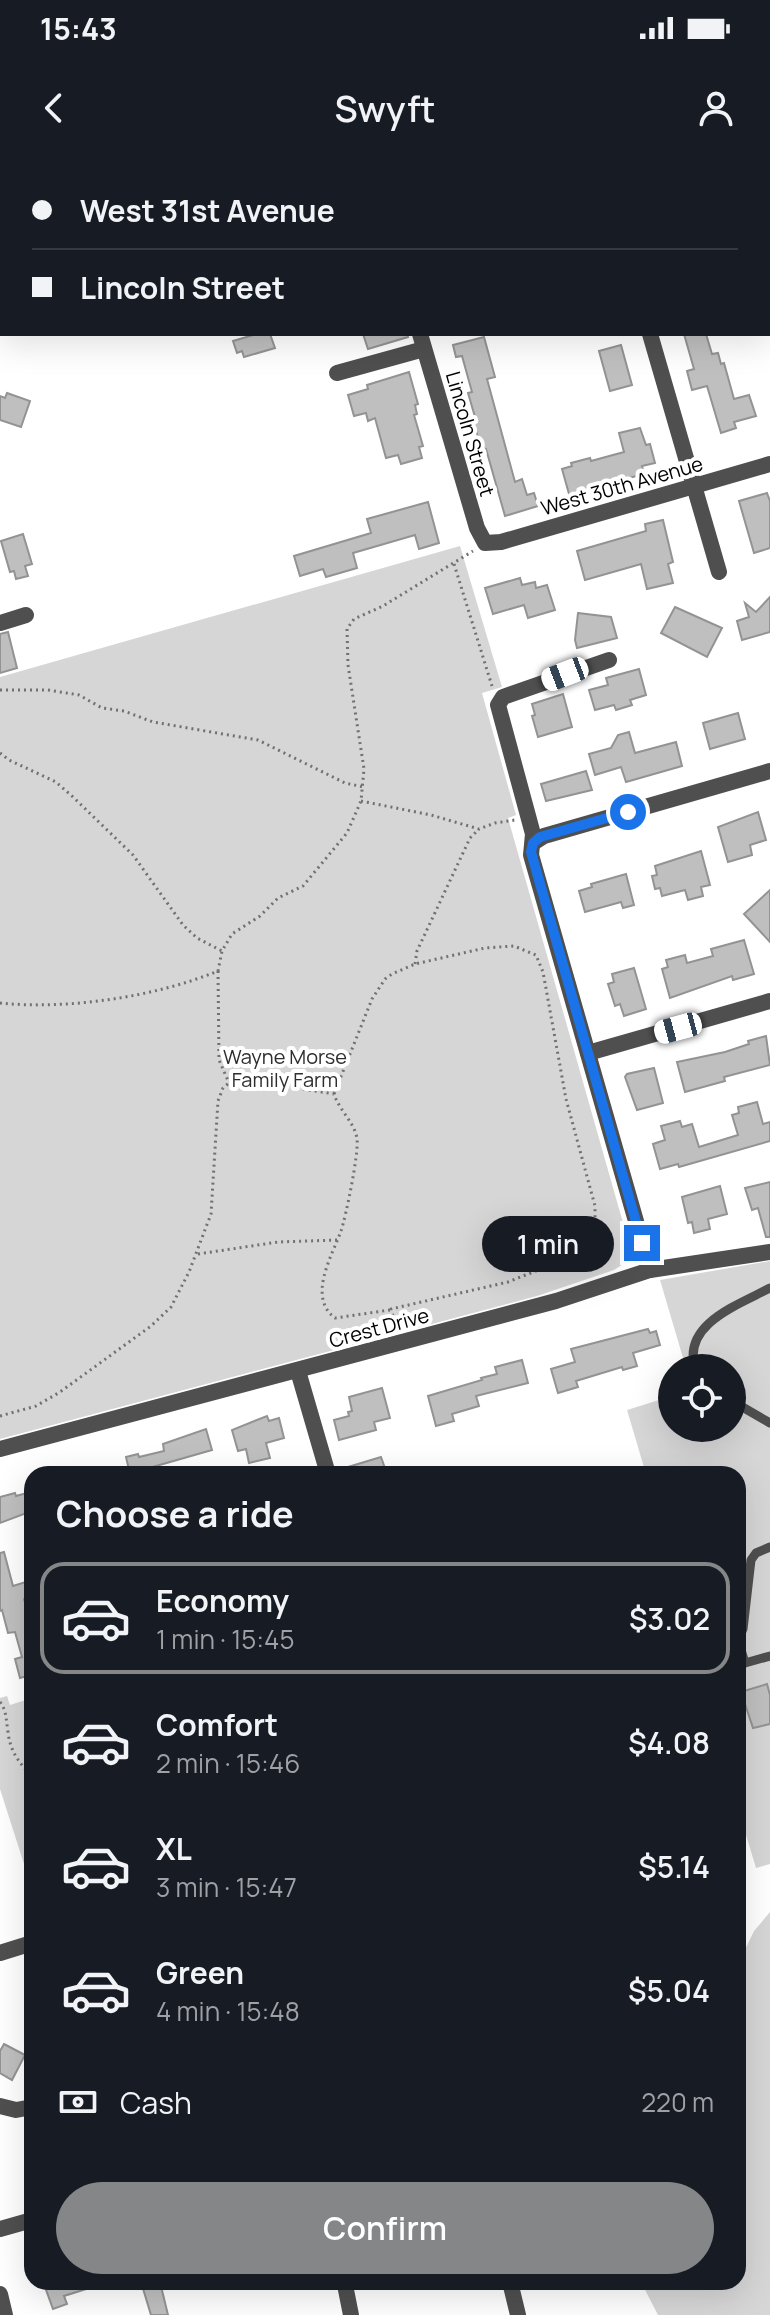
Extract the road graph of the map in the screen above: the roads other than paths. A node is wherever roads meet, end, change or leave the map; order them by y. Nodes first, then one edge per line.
1 (651, 336) edge
2 (422, 341) edge
3 (337, 373) dead end
4 (770, 464) edge
5 (694, 486) junction
6 (485, 543) joint
7 (719, 572) dead end
8 (26, 615) dead end
9 (0, 623) edge
10 (609, 660) dead end
11 (770, 771) edge
12 (533, 843) junction
13 (770, 1001) edge
14 (588, 1053) junction
15 (770, 1252) edge
16 (650, 1270) junction
17 (770, 1288) edge
18 (692, 1354) edge
19 (298, 1371) junction
20 (746, 1409) edge
21 (770, 1423) edge
22 (0, 1449) edge
23 (326, 1466) edge
24 (770, 1547) edge
25 (746, 1603) edge
26 (770, 1656) edge
27 (746, 1663) edge
28 (24, 1946) edge
29 (0, 1953) edge
30 (0, 2106) edge
31 (24, 2108) edge
32 (24, 2222) edge
33 (0, 2229) edge
34 (344, 2290) edge
35 (512, 2290) edge
36 (0, 2294) edge
37 (5, 2315) edge
38 (351, 2315) edge
39 (518, 2315) edge

1 - 5 street
2 - 3 street
2 - 6 street, Lincoln Street
4 - 5 street, West 30th Avenue
5 - 6 street, West 30th Avenue
5 - 7 street
8 - 9 street
10 - 12 street
11 - 12 street
12 - 14 street
13 - 14 street
14 - 16 street
15 - 16 street, Crest Drive
16 - 19 street, Crest Drive
17 - 18 lane
19 - 22 street, Crest Drive
19 - 23 street
20 - 21 lane
24 - 25 lane
26 - 27 lane
28 - 29 street
30 - 31 street
32 - 33 street
34 - 38 street
35 - 39 street
36 - 37 street

